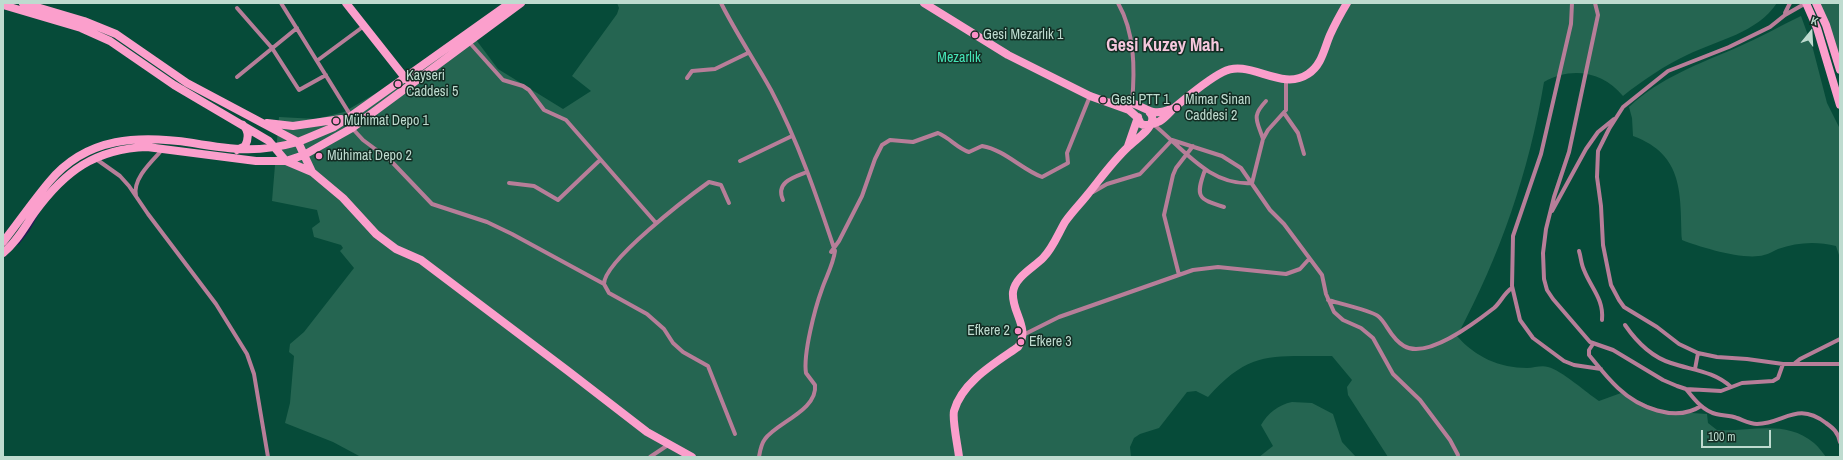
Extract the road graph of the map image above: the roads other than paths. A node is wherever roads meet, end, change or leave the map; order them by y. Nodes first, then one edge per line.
1 (23, 3) edge
2 (282, 3) edge
3 (346, 3) edge
4 (510, 3) edge
5 (521, 3) edge
6 (721, 3) edge
7 (924, 3) edge
8 (1118, 3) edge
9 (1347, 3) edge
10 (1572, 3) edge
11 (1595, 3) edge
12 (1790, 3) edge
13 (1806, 3) edge
14 (1816, 3) edge
15 (3, 5) edge
16 (237, 8) dead end
17 (1784, 14) junction
18 (364, 26) junction
19 (298, 28) junction
20 (469, 42) junction
21 (272, 48) junction
22 (748, 53) junction
23 (318, 60) junction
24 (1840, 70) edge
25 (326, 74) junction
26 (236, 77) dead end
27 (687, 78) dead end
28 (406, 79) junction
29 (1286, 80) junction
30 (1090, 96) junction
31 (1103, 100) junction
32 (1266, 101) dead end
33 (1132, 103) junction
34 (1840, 105) edge
35 (1175, 107) junction
36 (1149, 112) junction
37 (1284, 114) junction
38 (351, 116) junction
39 (1618, 116) junction
40 (1138, 118) junction
41 (254, 119) junction
42 (1151, 123) junction
43 (243, 124) junction
44 (352, 128) junction
45 (792, 136) junction
46 (1263, 139) junction
47 (1172, 140) junction
48 (298, 142) junction
49 (1193, 146) junction
50 (1127, 147) junction
51 (164, 148) junction
52 (275, 148) junction
53 (237, 150) junction
54 (1304, 154) dead end
55 (304, 155) junction
56 (1188, 155) junction
57 (94, 158) junction
58 (600, 160) junction
59 (286, 161) junction
60 (740, 161) dead end
61 (1205, 170) junction
62 (312, 172) junction
63 (807, 172) junction
64 (509, 183) dead end
65 (1252, 183) junction
66 (137, 198) junction
67 (783, 200) dead end
68 (729, 203) dead end
69 (1080, 204) junction
70 (1224, 207) dead end
71 (1549, 216) junction
72 (656, 223) junction
73 (3, 242) edge
74 (833, 250) junction
75 (3, 252) edge
76 (1579, 252) dead end
77 (1309, 259) junction
78 (1179, 275) junction
79 (604, 284) junction
80 (1512, 288) junction
81 (1328, 300) junction
82 (1602, 320) dead end
83 (1625, 326) dead end
84 (1023, 335) junction
85 (1840, 338) edge
86 (1593, 344) junction
87 (1698, 353) junction
88 (1783, 364) junction
89 (1795, 364) junction
90 (1840, 364) edge
91 (1695, 369) junction
92 (1601, 370) junction
93 (1731, 387) junction
94 (1686, 389) junction
95 (1700, 406) junction
96 (735, 434) dead end
97 (1840, 442) edge
98 (668, 445) junction
99 (1458, 455) dead end
100 (268, 457) edge
101 (650, 457) edge
102 (692, 457) edge
103 (759, 457) edge
104 (959, 457) edge

1 - 41 street
2 - 19 street
3 - 18 street
4 - 28 street
5 - 20 street
6 - 22 street
7 - 30 street
8 - 33 street
9 - 29 street
10 - 80 street
11 - 71 street
12 - 17 street
13 - 17 street
13 - 34 street
14 - 24 street
15 - 43 street
16 - 21 street
17 - 39 street
18 - 23 street
18 - 28 street
19 - 21 street
19 - 23 street
20 - 44 street
20 - 58 street
21 - 25 street
21 - 26 street
22 - 27 street
22 - 45 street
23 - 25 street
25 - 38 street
28 - 38 street
29 - 35 street
29 - 37 street
30 - 31 street
30 - 74 street
31 - 33 street
31 - 40 street
32 - 46 street
33 - 36 street
35 - 36 street
35 - 42 street
36 - 40 street
36 - 42 street
37 - 46 street
37 - 54 street
38 - 41 street
38 - 48 street
39 - 71 street
39 - 87 street
40 - 42 street
40 - 50 street
41 - 48 street
42 - 47 street
42 - 50 street
43 - 52 street
43 - 53 street
44 - 55 street
44 - 79 street
45 - 60 street
45 - 63 street
46 - 65 street
47 - 49 street
47 - 56 street
47 - 69 street
48 - 52 street
48 - 55 street
49 - 56 street
49 - 65 street
50 - 69 street
51 - 57 street
51 - 59 street
51 - 66 street
52 - 53 street
52 - 59 street
53 - 73 street
55 - 59 street
55 - 62 street
56 - 61 street
56 - 78 street
57 - 66 street
57 - 75 street
58 - 64 street
58 - 72 street
59 - 62 street
61 - 65 street
61 - 70 street
62 - 98 street
63 - 67 street
63 - 74 street
65 - 77 street
66 - 100 street
68 - 72 street
69 - 84 street
71 - 86 street
72 - 79 street
74 - 103 street
76 - 82 street
77 - 78 street
77 - 81 street
78 - 84 street
79 - 96 street
80 - 81 street
80 - 92 street
81 - 99 street
83 - 91 street
84 - 104 street
85 - 89 street
86 - 92 street
86 - 94 street
87 - 88 street
87 - 91 street
88 - 89 street
88 - 93 street
89 - 90 street
91 - 93 street
92 - 95 street
93 - 94 street
94 - 95 street
95 - 97 street
98 - 101 street
98 - 102 street

